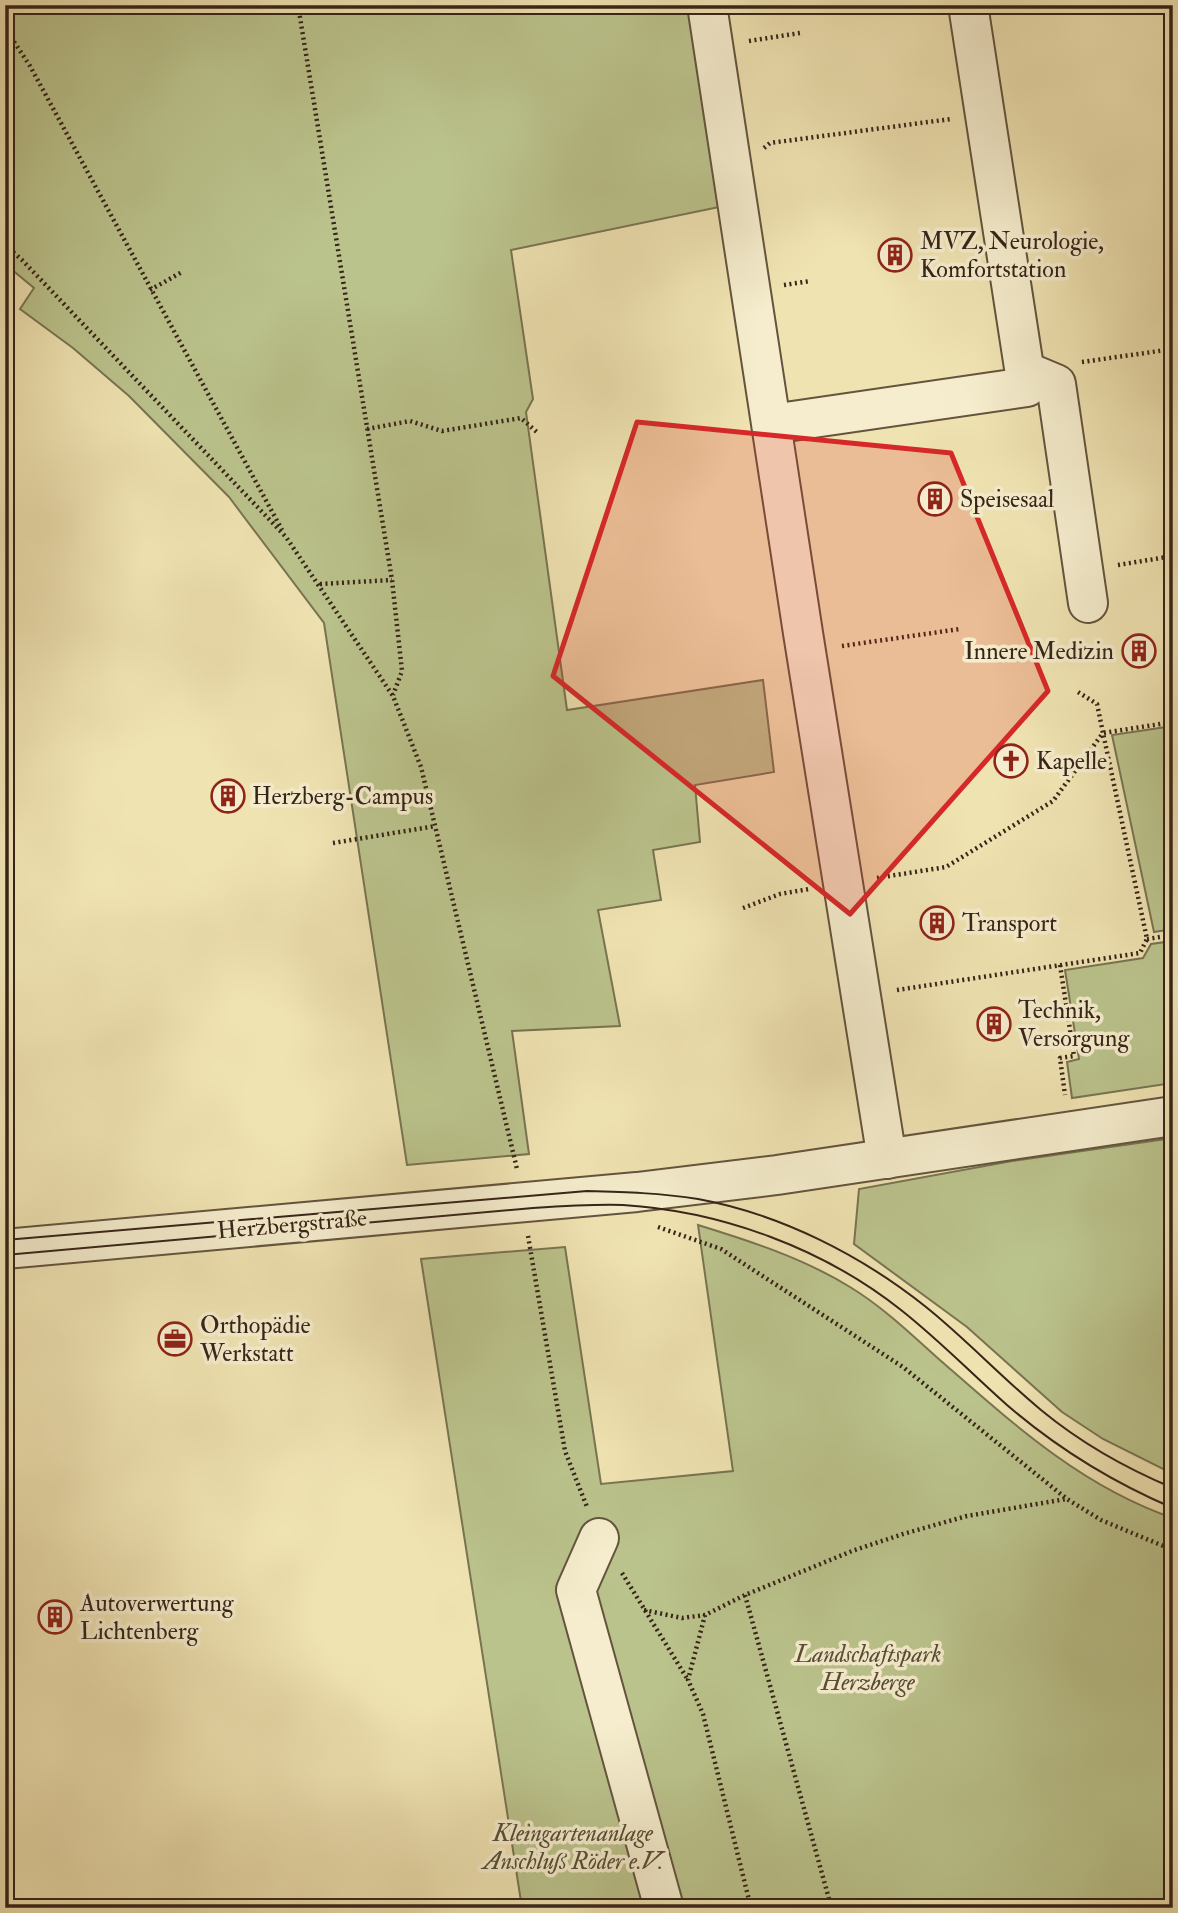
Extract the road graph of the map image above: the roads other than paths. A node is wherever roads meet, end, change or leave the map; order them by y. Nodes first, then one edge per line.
1 (708, 5) edge
2 (968, 5) edge
3 (1025, 371) junction
4 (772, 425) junction
5 (1086, 587) road end
6 (1173, 1116) edge
7 (887, 1159) junction
8 (5, 1249) edge
9 (599, 1538) road end
10 (664, 1908) edge

1 - 4 street
2 - 3 street
3 - 4 street
3 - 5 street
4 - 7 street
6 - 7 street, Herzbergstraße
7 - 8 street, Herzbergstraße
9 - 10 street

